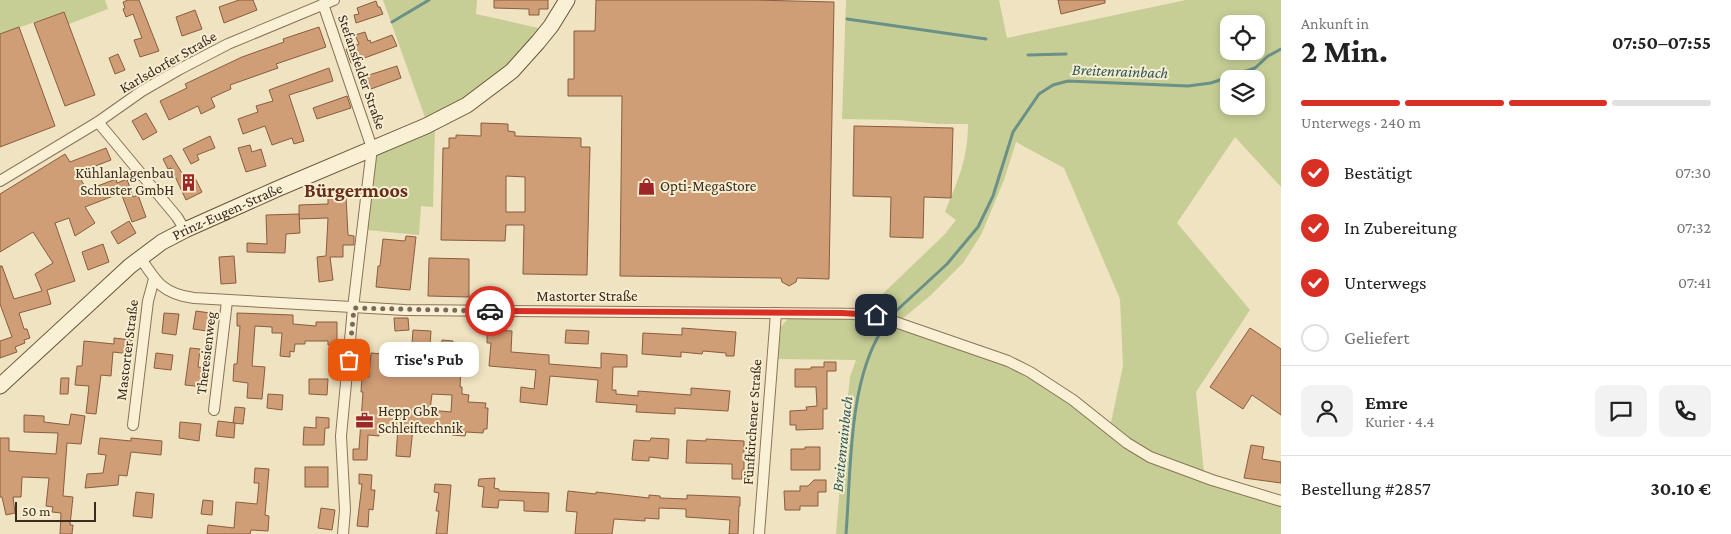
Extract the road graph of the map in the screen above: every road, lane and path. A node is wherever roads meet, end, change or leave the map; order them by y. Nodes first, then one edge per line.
1 (334, 0) edge
2 (567, 0) edge
3 (324, 4) junction
4 (98, 122) junction
5 (372, 148) junction
6 (0, 182) edge
7 (184, 230) junction
8 (140, 257) junction
9 (154, 279) junction
10 (228, 300) junction
11 (354, 308) junction
12 (776, 313) junction
13 (0, 386) edge
14 (214, 410) dead end
15 (133, 426) dead end
16 (1281, 501) edge
17 (343, 534) edge
18 (759, 534) edge

1 - 3 street, Karlsdorfer Straße
2 - 5 street, Prinz-Eugen-Straße
3 - 4 street, Karlsdorfer Straße
3 - 5 street, Stefansfelder Straße
4 - 6 street, Karlsdorfer Straße
4 - 7 street
5 - 7 street, Prinz-Eugen-Straße
5 - 11 street
7 - 8 street, Prinz-Eugen-Straße
8 - 9 street, Mastorter Straße
8 - 13 street, Prinz-Eugen-Straße
9 - 10 street, Mastorter Straße
9 - 15 street, Mastorter Straße
10 - 11 street, Mastorter Straße
10 - 14 street, Theresienweg
11 - 12 street, Mastorter Straße
11 - 17 street
12 - 16 street, Mastorter Straße
12 - 18 street, Fünfkirchener Straße

